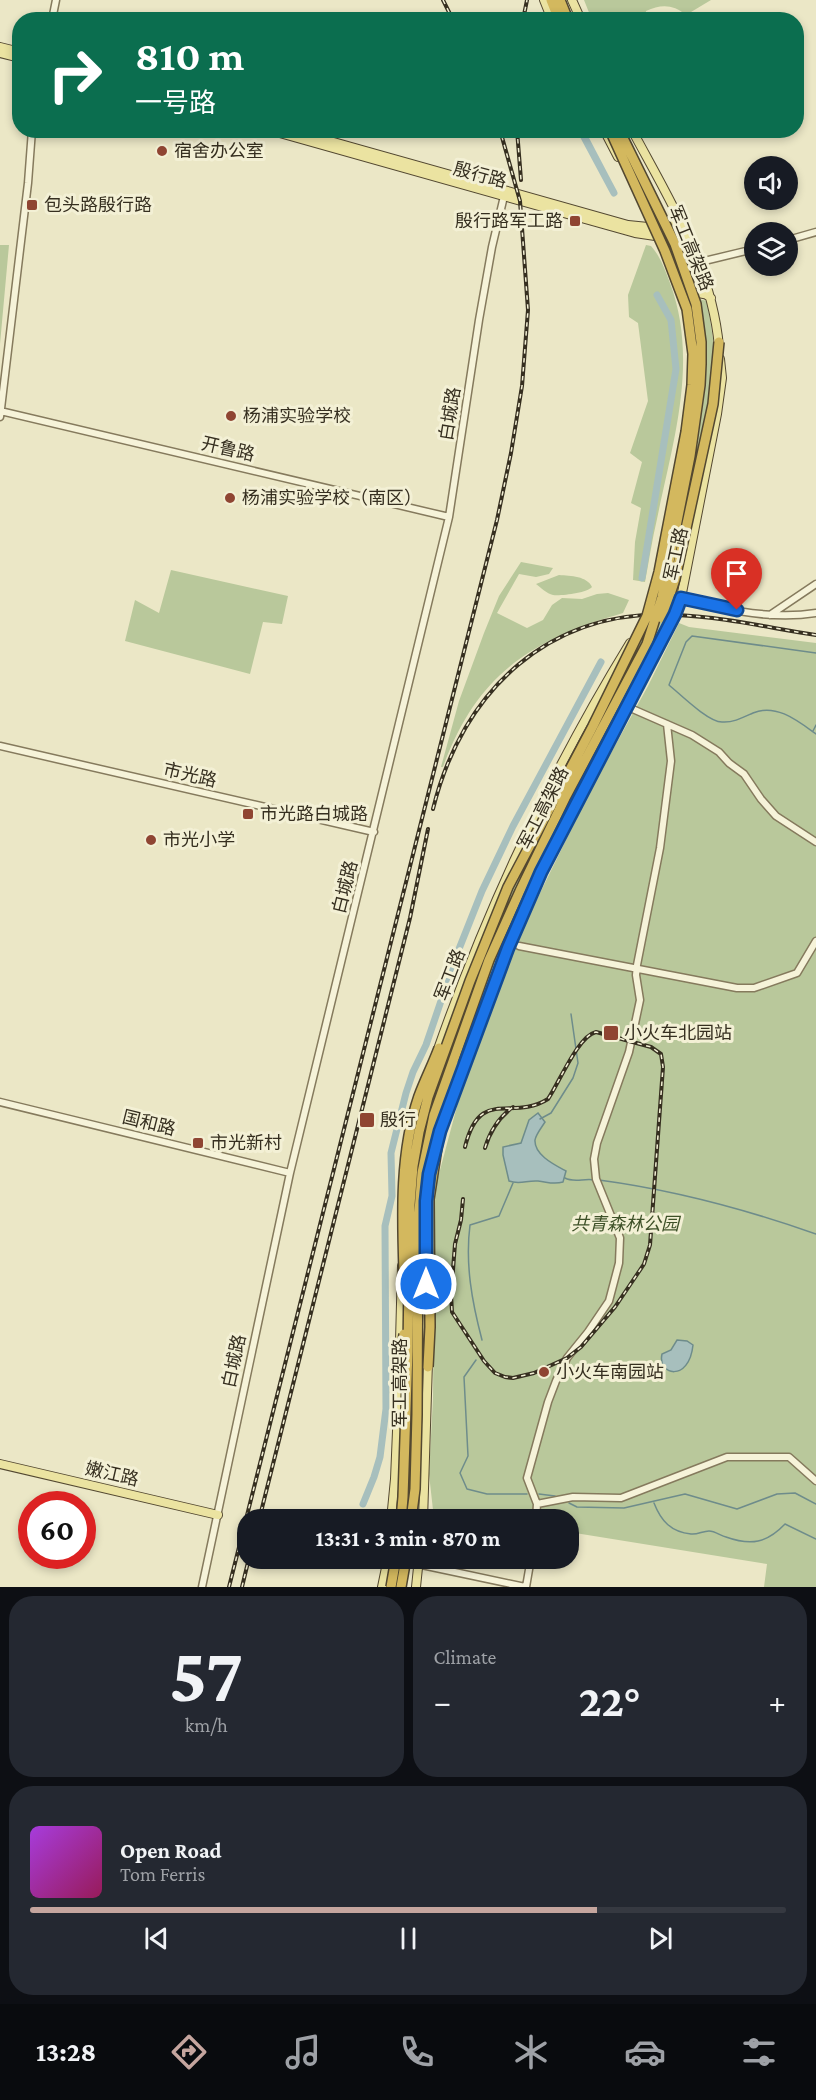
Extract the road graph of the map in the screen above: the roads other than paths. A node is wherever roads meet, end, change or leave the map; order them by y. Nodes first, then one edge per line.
1 (31, 138) edge
2 (298, 138) edge
3 (318, 138) edge
4 (608, 138) edge
5 (614, 138) edge
6 (623, 138) edge
7 (636, 138) edge
8 (659, 181) junction
9 (504, 194) junction
10 (638, 194) junction
11 (679, 219) junction
12 (683, 227) junction
13 (658, 228) junction
14 (816, 232) edge
15 (662, 237) junction
16 (798, 237) edge
17 (744, 251) edge
18 (700, 262) junction
19 (711, 298) junction
20 (687, 300) junction
21 (719, 342) junction
22 (0, 413) edge
23 (449, 517) junction
24 (816, 584) edge
25 (652, 589) junction
26 (681, 598) junction
27 (816, 613) edge
28 (770, 615) junction
29 (648, 644) junction
30 (628, 707) junction
31 (667, 724) junction
32 (0, 746) edge
33 (374, 832) junction
34 (816, 842) edge
35 (816, 941) edge
36 (519, 946) dead end
37 (637, 970) junction
38 (460, 1006) junction
39 (462, 1033) junction
40 (0, 1102) edge
41 (290, 1173) junction
42 (400, 1363) junction
43 (428, 1367) junction
44 (0, 1464) edge
45 (816, 1481) edge
46 (537, 1504) junction
47 (392, 1509) edge
48 (402, 1509) edge
49 (412, 1509) edge
50 (423, 1509) edge
51 (537, 1509) edge
52 (218, 1515) junction
53 (386, 1569) edge
54 (394, 1569) edge
55 (404, 1569) edge
56 (418, 1569) edge
57 (452, 1569) edge
58 (529, 1569) edge
59 (202, 1587) edge
60 (382, 1587) edge
61 (391, 1587) edge
62 (401, 1587) edge
63 (416, 1587) edge
64 (526, 1587) edge

1 - 22 street
2 - 9 main road, 殷行路
3 - 9 main road, 殷行路
4 - 10 main road, 军工路
5 - 38 highway, 军工高架路, bridge
6 - 29 highway, 军工高架路, bridge
7 - 8 main road, 军工路
8 - 10 main road
8 - 11 main road, 军工路
9 - 13 main road, 殷行路
9 - 15 main road, 殷行路
9 - 23 street, 白城路
10 - 13 main road, 军工路
11 - 12 main road, 军工路
11 - 13 main road, 殷行路
12 - 15 main road
12 - 18 main road, 军工路
13 - 15 main road, 军工路
14 - 16 street
15 - 18 main road, 军工路
15 - 20 main road, 军工路
17 - 18 street
18 - 19 main road, 军工路
19 - 20 main road
19 - 21 main road, 军工路
20 - 25 main road, 军工路
21 - 26 main road, 军工路
21 - 29 highway, bridge
22 - 23 street, 开鲁路
23 - 33 street, 白城路
24 - 28 street
25 - 26 street
25 - 42 main road, 军工路
26 - 28 street
26 - 30 main road, 军工路
27 - 28 street
29 - 39 highway, 军工高架路, bridge
30 - 31 street
30 - 43 main road, 军工路
31 - 34 street
31 - 37 street
32 - 33 street, 市光路
33 - 41 street, 白城路
35 - 37 street
36 - 37 street
37 - 46 street
38 - 42 highway, bridge
38 - 48 highway, 军工高架路, bridge
39 - 43 highway, bridge
39 - 49 highway, 军工高架路, bridge
40 - 41 street, 国和路
41 - 52 street, 白城路
42 - 47 main road, 军工路
43 - 50 main road, 军工路
44 - 52 main road, 嫩江路
45 - 46 street
46 - 51 street
52 - 59 street, 白城路
53 - 60 main road
54 - 61 highway, bridge
55 - 62 highway, bridge
56 - 63 main road
57 - 64 street
58 - 64 street

